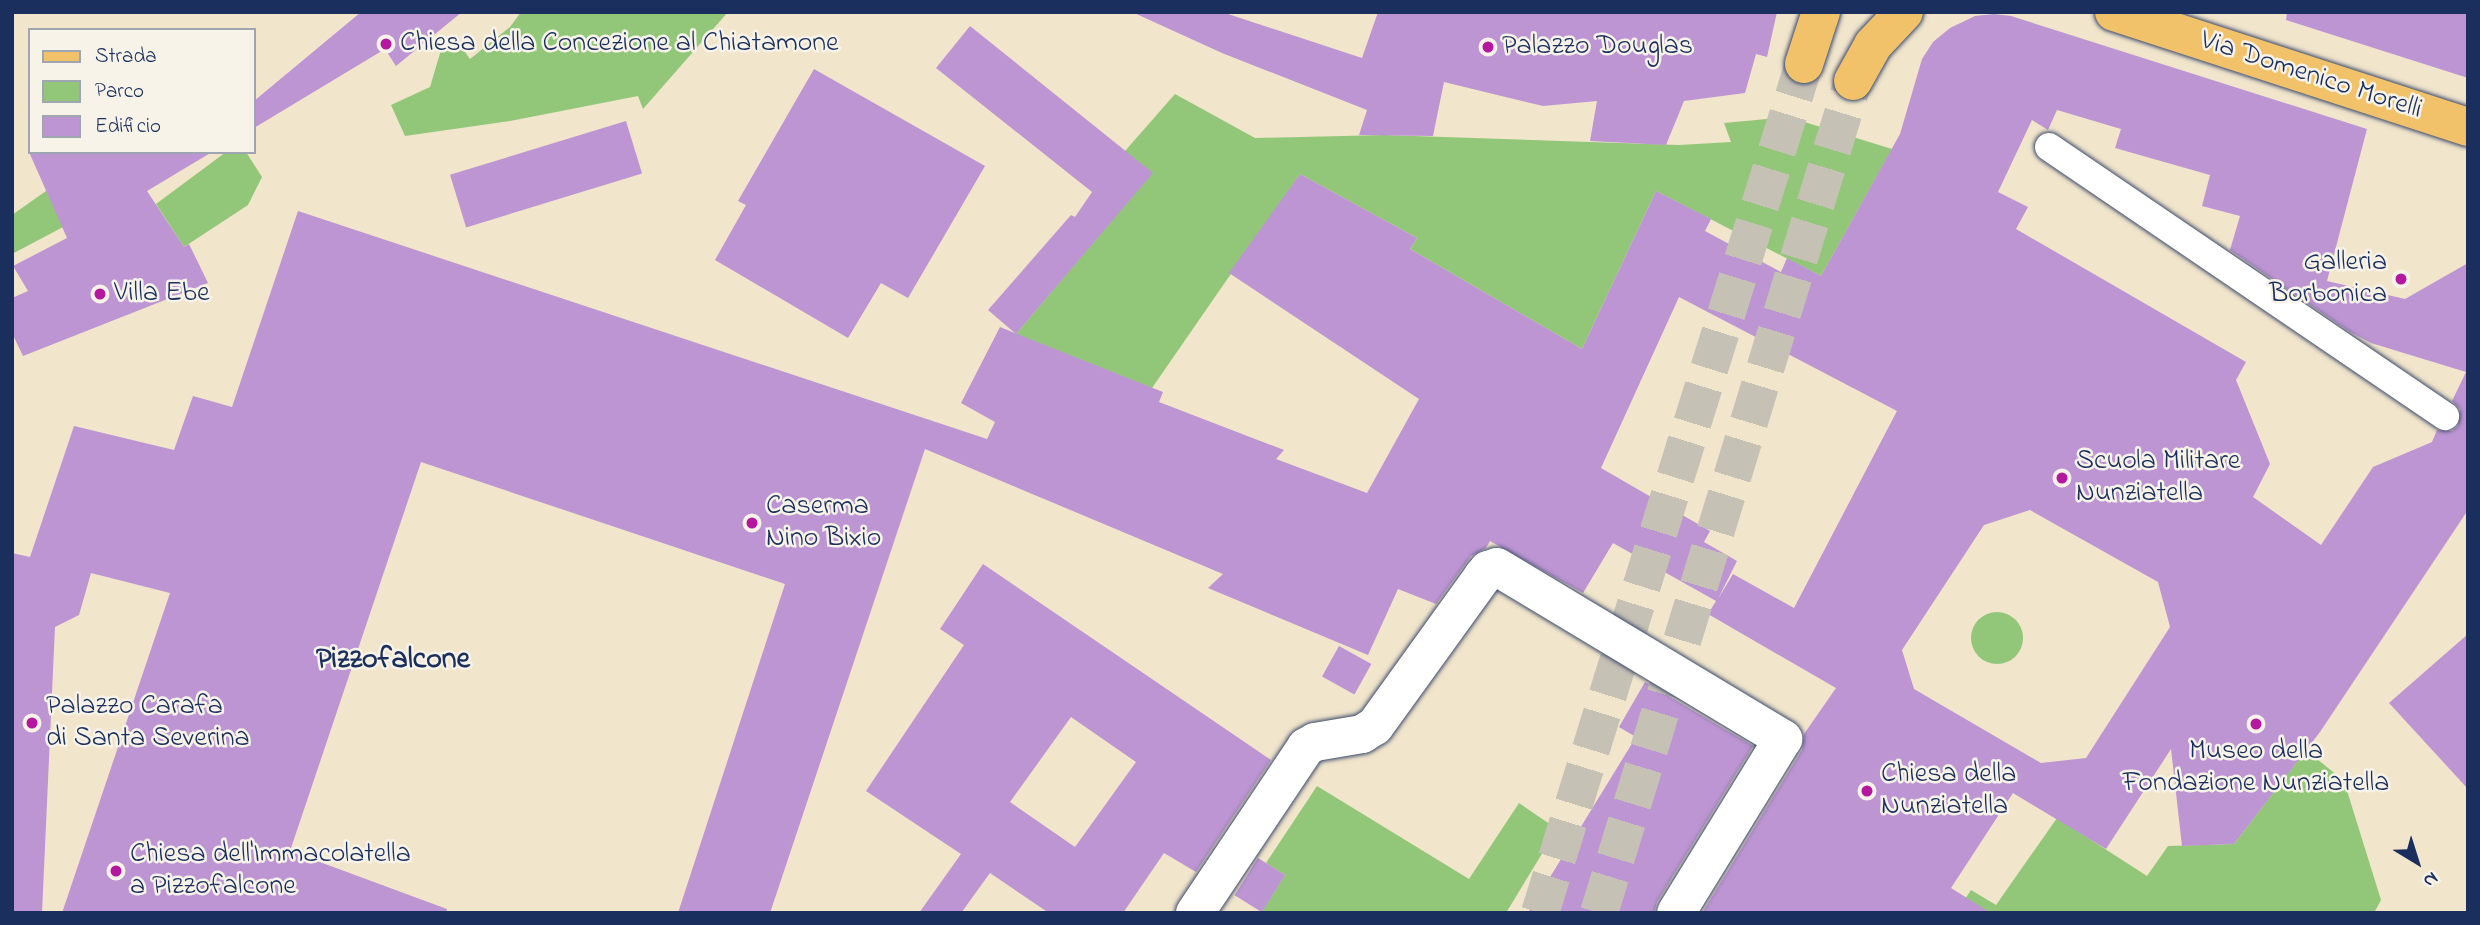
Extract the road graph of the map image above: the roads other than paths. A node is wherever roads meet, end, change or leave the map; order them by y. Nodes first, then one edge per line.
1 (1821, 12) edge
2 (1904, 12) edge
3 (2114, 12) edge
4 (1804, 64) tunnel mouth
5 (1853, 81) tunnel mouth
6 (2468, 127) edge
7 (2049, 147) dead end
8 (2445, 416) dead end
9 (1195, 913) edge
10 (1676, 913) edge

1 - 4 main road
2 - 5 main road
3 - 6 main road, Via Domenico Morelli
7 - 8 street
9 - 10 street

